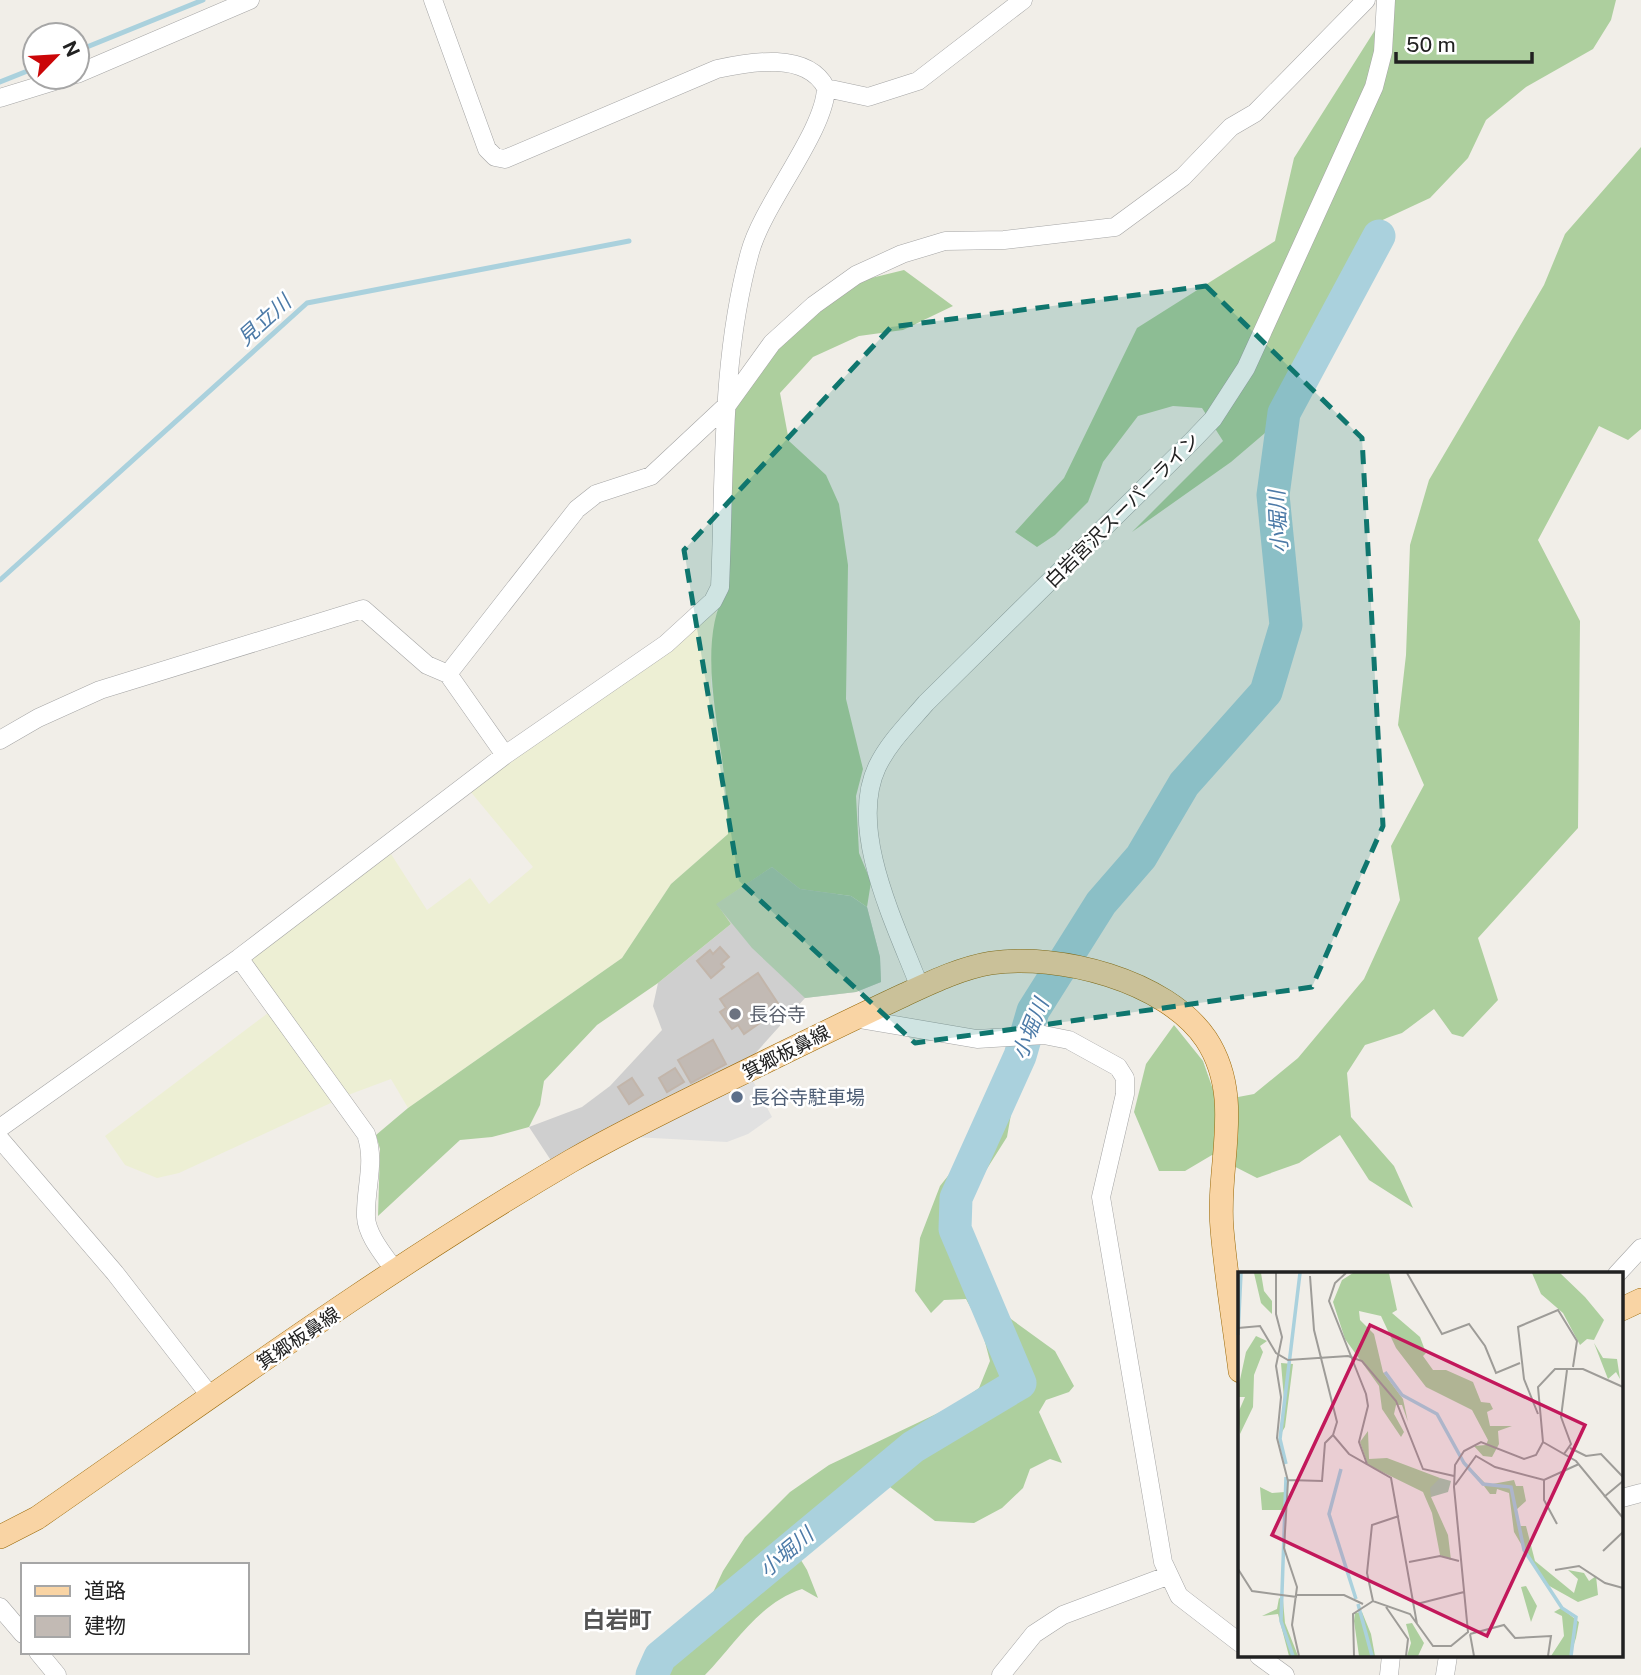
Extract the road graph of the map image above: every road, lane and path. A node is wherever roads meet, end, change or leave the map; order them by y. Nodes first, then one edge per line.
1 (250, 0) edge
2 (433, 0) edge
3 (1023, 0) edge
4 (1385, 0) edge
5 (1363, 4) edge
6 (91, 69) edge
7 (826, 88) junction
8 (23, 91) edge
9 (0, 98) edge
10 (728, 404) junction
11 (448, 674) junction
12 (0, 740) edge
13 (505, 755) junction
14 (239, 958) junction
15 (920, 988) junction
16 (853, 1018) junction
17 (0, 1128) edge
18 (0, 1139) edge
19 (1641, 1248) edge
20 (395, 1271) junction
21 (1619, 1272) edge
22 (1641, 1300) edge
23 (1624, 1308) edge
24 (1238, 1355) edge
25 (211, 1397) junction
26 (1641, 1493) edge
27 (1624, 1497) edge
28 (0, 1537) edge
29 (1167, 1576) junction
30 (0, 1607) edge
31 (21, 1632) edge
32 (1238, 1642) edge
33 (40, 1654) edge
34 (1262, 1658) edge
35 (57, 1675) edge
36 (1001, 1675) edge
37 (1285, 1675) edge

1 - 6 street
2 - 7 street
3 - 7 street
4 - 15 street, 白岩宮沢スーパーライン
5 - 10 street
7 - 10 street
8 - 9 street
10 - 11 street
10 - 13 street
11 - 12 street
11 - 13 street
13 - 14 street
14 - 17 street
14 - 20 street
15 - 16 main road, 箕郷板鼻線
15 - 24 main road, 箕郷板鼻線
16 - 20 main road, 箕郷板鼻線
16 - 29 street
18 - 25 street
19 - 21 street
20 - 25 main road, 箕郷板鼻線
22 - 23 main road
25 - 28 main road, 箕郷板鼻線
26 - 27 street
29 - 32 street
29 - 36 street
30 - 31 street
33 - 35 street
34 - 37 street

